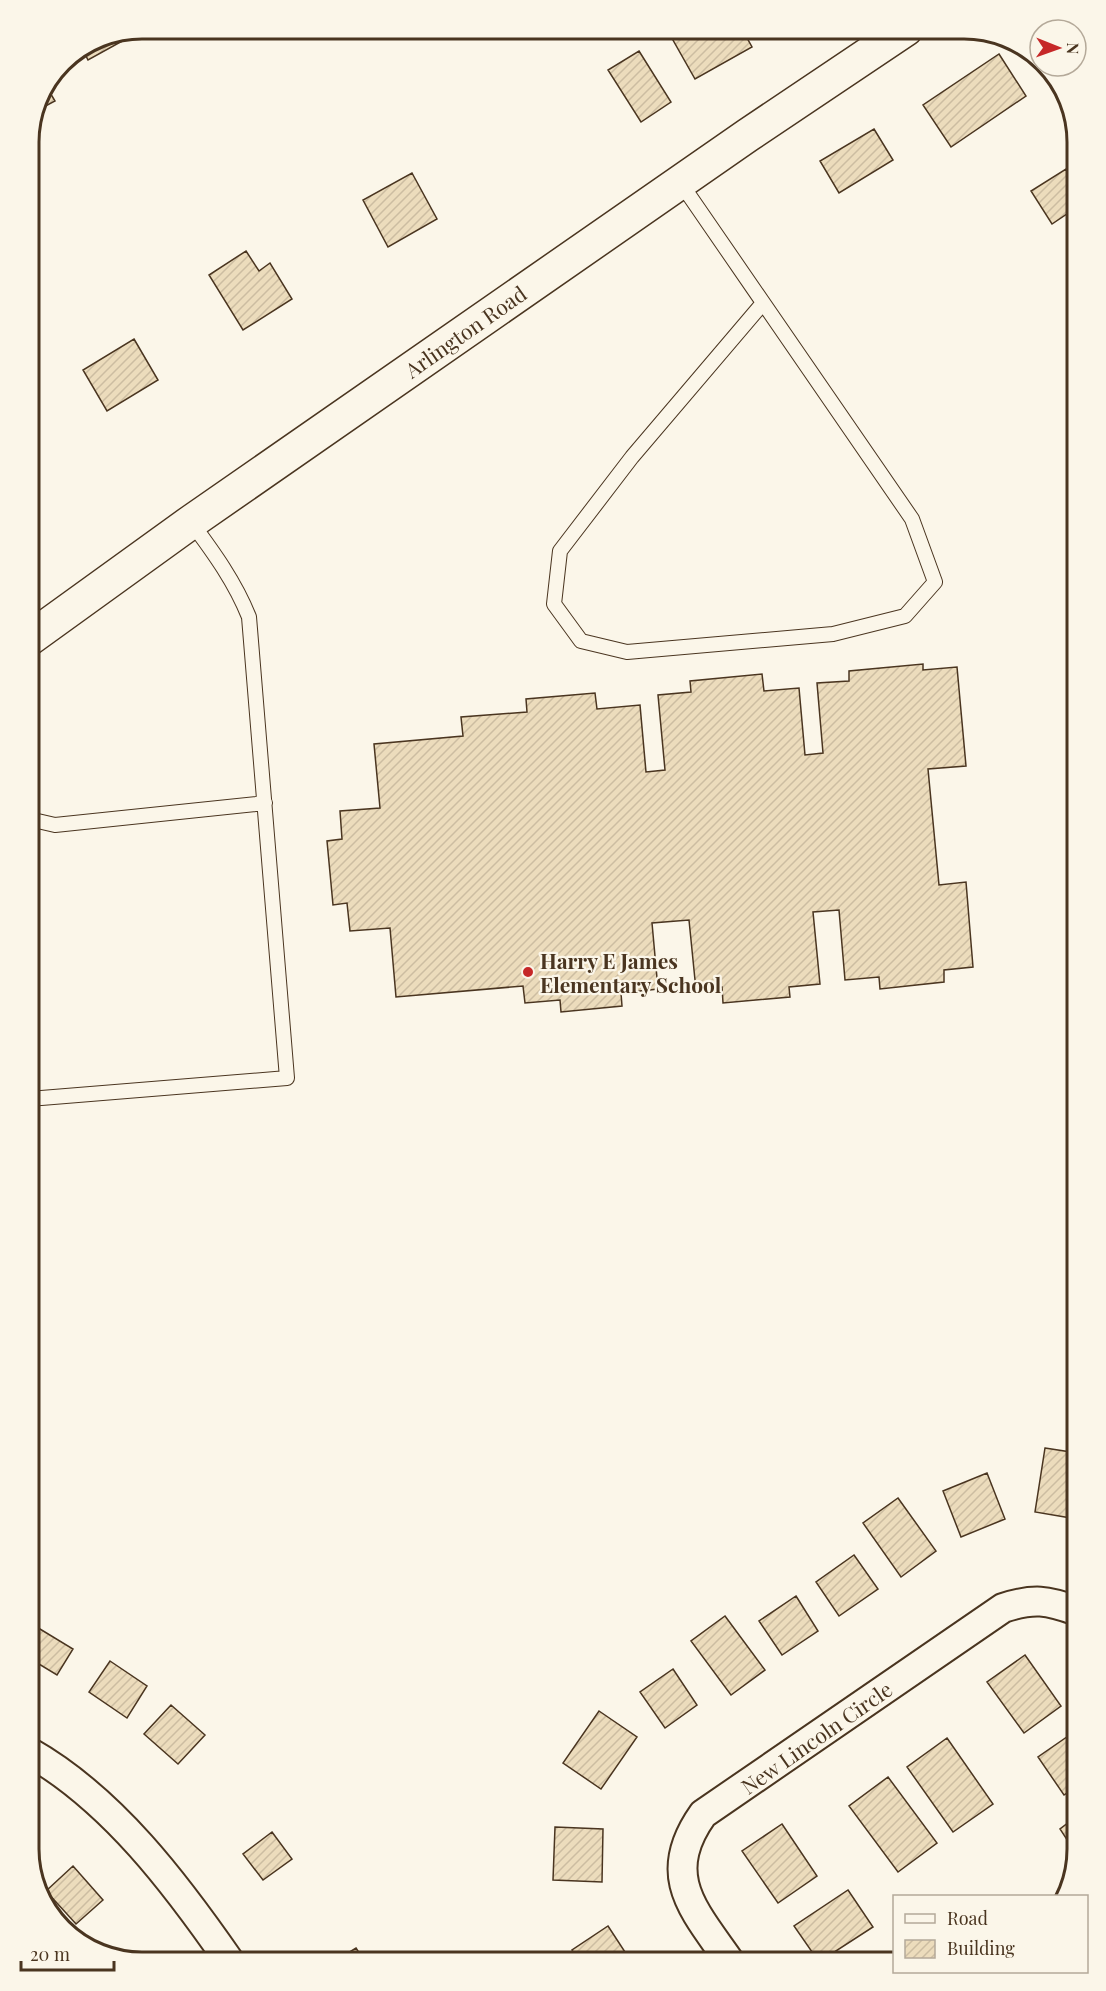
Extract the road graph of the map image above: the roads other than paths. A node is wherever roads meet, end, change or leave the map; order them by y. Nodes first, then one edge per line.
1 (891, 39) edge
2 (680, 182) junction
3 (763, 303) junction
4 (191, 522) junction
5 (39, 632) edge
6 (265, 803) junction
7 (39, 821) edge
8 (39, 1098) edge
9 (1067, 1607) edge
10 (39, 1759) edge
11 (222, 1952) edge
12 (723, 1952) edge

1 - 2 main road, Arlington Road
2 - 3 lane
2 - 4 main road, Arlington Road
3 - 3 lane
4 - 5 main road, Arlington Road
4 - 6 lane
6 - 7 lane
6 - 8 lane
9 - 12 street, New Lincoln Circle
10 - 11 street

